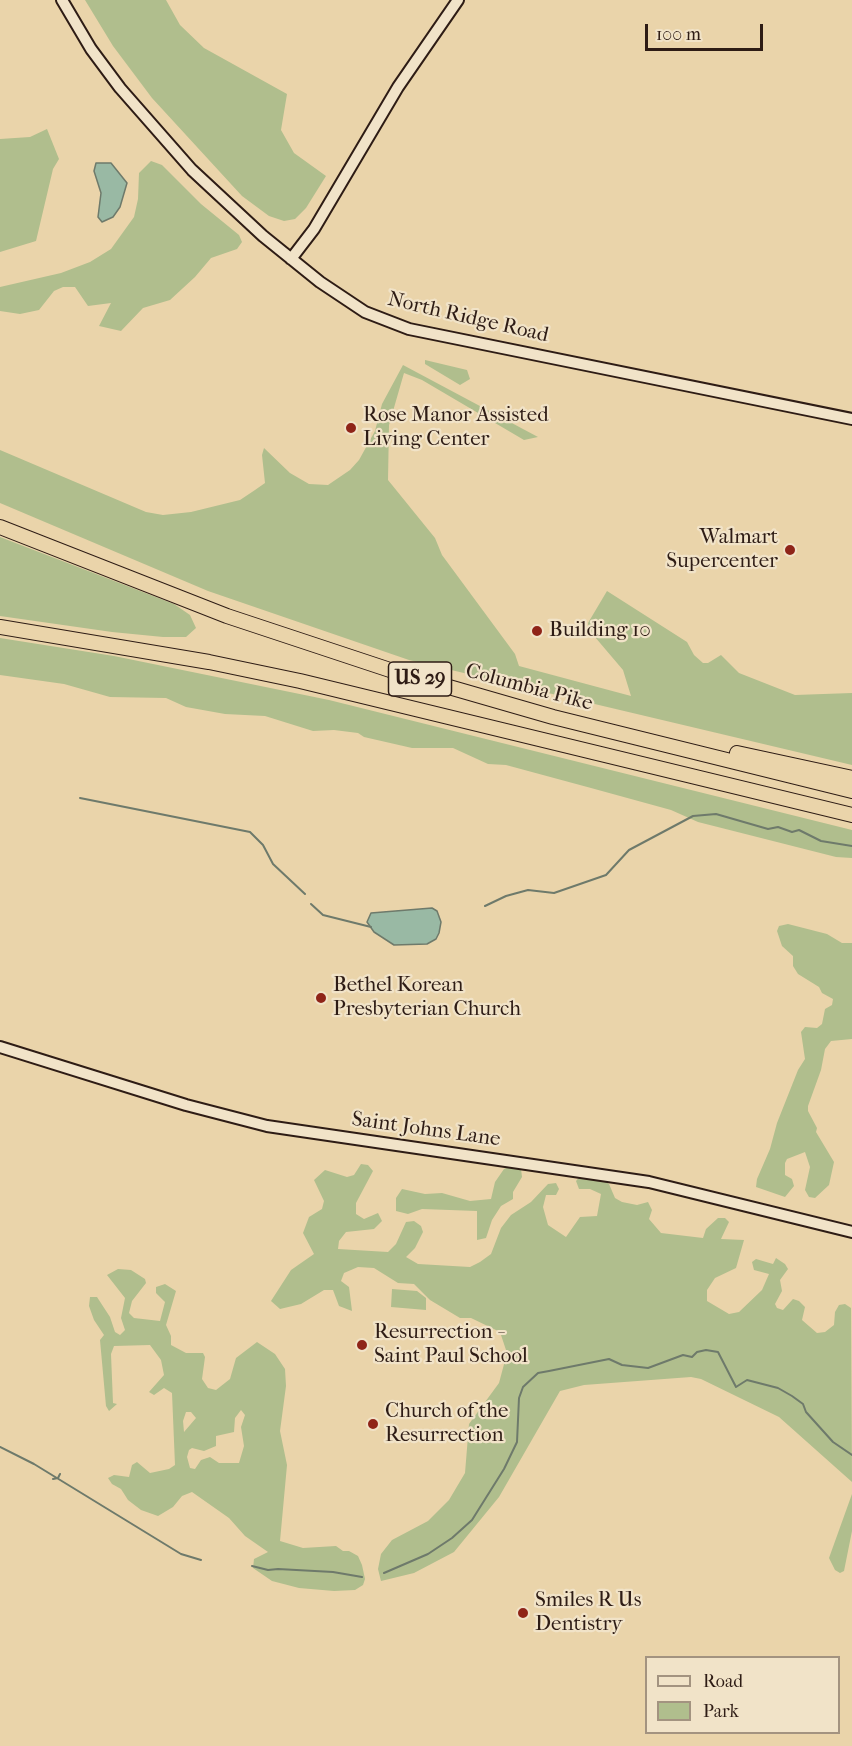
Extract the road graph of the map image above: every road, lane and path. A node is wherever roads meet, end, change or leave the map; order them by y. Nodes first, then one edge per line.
1 (62, 0) edge
2 (458, 0) edge
3 (291, 259) junction
4 (852, 419) edge
5 (0, 527) edge
6 (0, 627) edge
7 (632, 737) junction
8 (852, 778) edge
9 (852, 791) edge
10 (852, 815) edge
11 (0, 1047) edge
12 (852, 1232) edge

1 - 3 street, North Ridge Road
2 - 3 street
3 - 4 street, North Ridge Road
5 - 7 highway, Columbia Pike / US 29
6 - 10 highway, US 29
7 - 8 highway
7 - 9 highway, Columbia Pike / US 29
11 - 12 street, Saint Johns Lane

